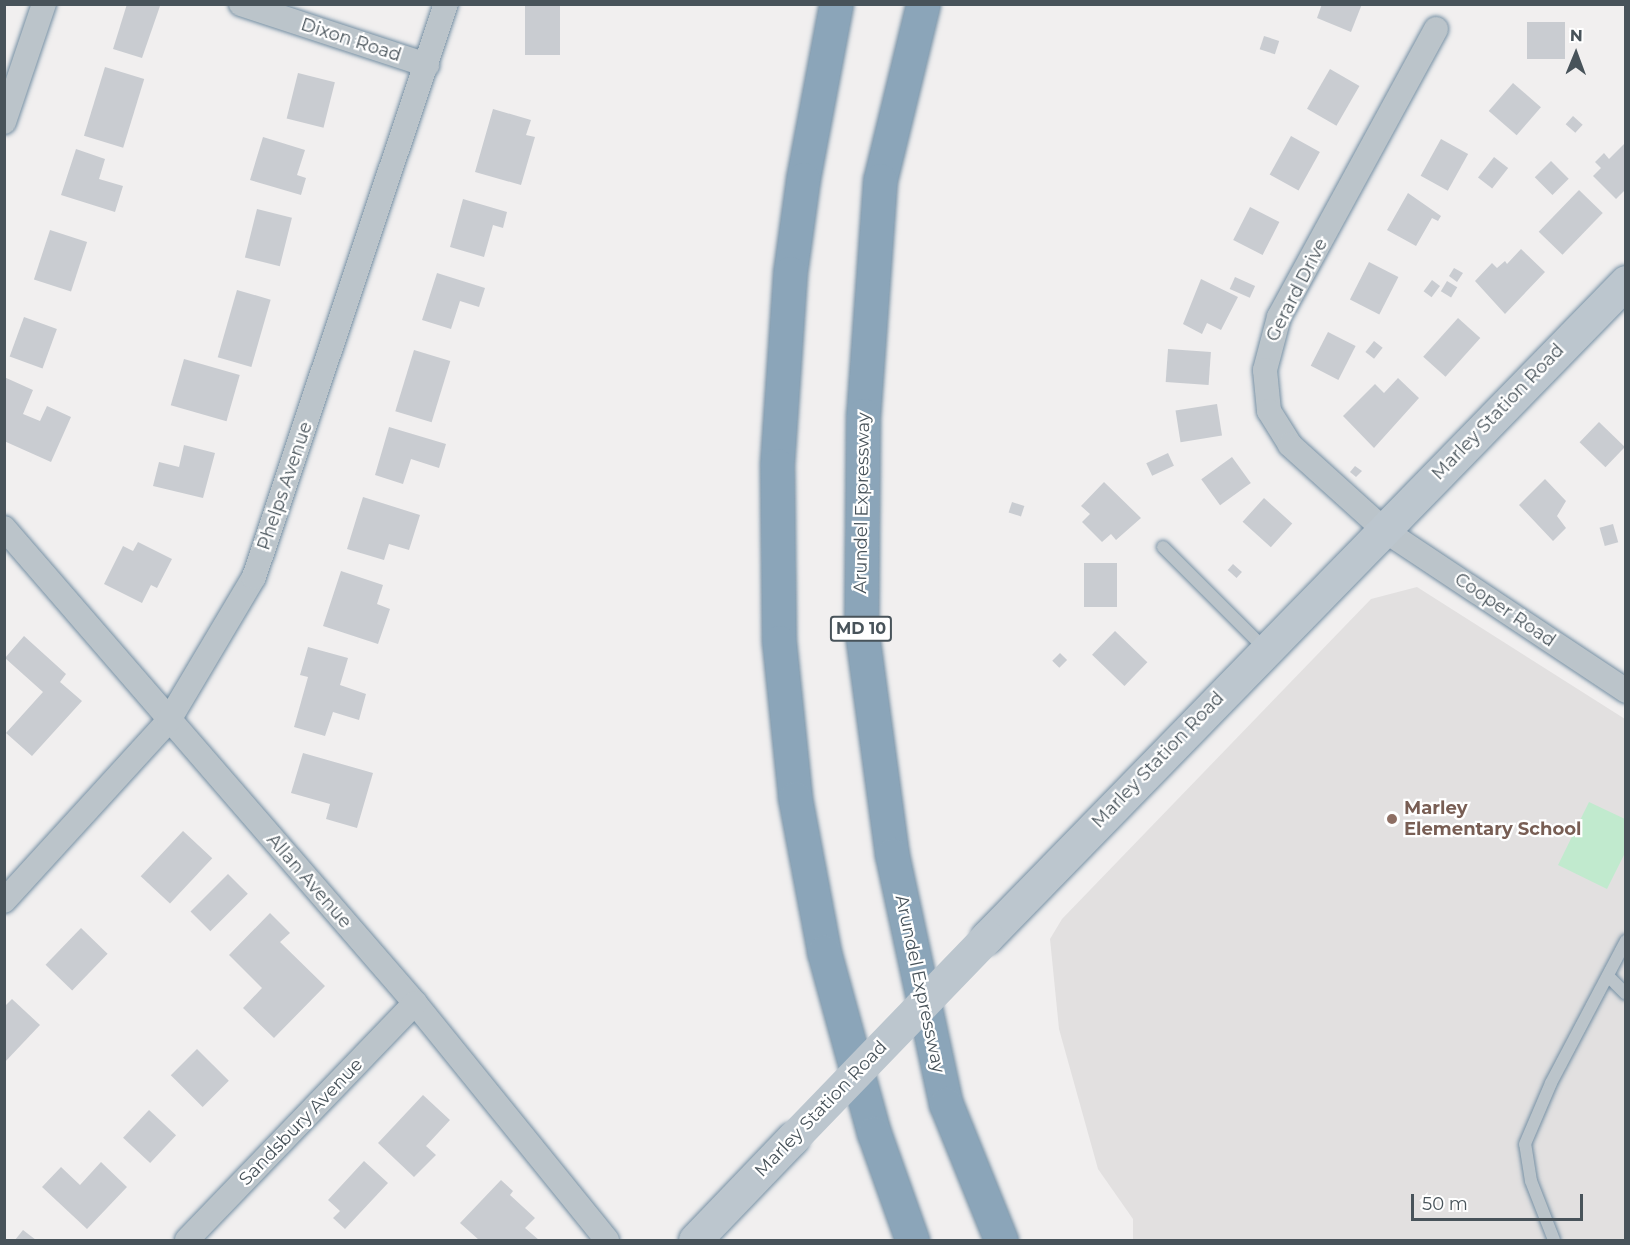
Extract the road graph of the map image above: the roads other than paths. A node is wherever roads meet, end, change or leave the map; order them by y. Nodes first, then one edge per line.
1 (44, 4) edge
2 (241, 4) edge
3 (446, 4) edge
4 (836, 4) edge
5 (923, 4) edge
6 (1436, 29) dead end
7 (427, 65) junction
8 (8, 98) edge
9 (4, 122) edge
10 (1626, 282) edge
11 (4, 528) edge
12 (1384, 530) junction
13 (1163, 547) dead end
14 (1265, 649) junction
15 (1626, 691) edge
16 (169, 720) junction
17 (4, 901) edge
18 (1626, 940) edge
19 (1608, 975) junction
20 (1626, 994) edge
21 (415, 1003) junction
22 (187, 1240) edge
23 (607, 1240) edge
24 (694, 1240) edge
25 (912, 1240) edge
26 (1001, 1240) edge
27 (1554, 1240) edge

1 - 8 street
2 - 7 street, Dixon Road
3 - 7 street, Phelps Avenue
4 - 25 highway
5 - 26 highway, Arundel Expressway / MD 10
6 - 12 street, Gerard Drive
7 - 16 street, Phelps Avenue
8 - 9 street
10 - 12 main road, Marley Station Road
11 - 16 street, Allan Avenue
12 - 14 main road, Marley Station Road
12 - 15 street, Cooper Road
13 - 14 lane
14 - 24 main road, Marley Station Road, bridge
16 - 17 street, Phelps Avenue
16 - 21 street, Allan Avenue
18 - 19 lane
19 - 20 lane
19 - 27 lane
21 - 22 street, Sandsbury Avenue
21 - 23 street, Allan Avenue

